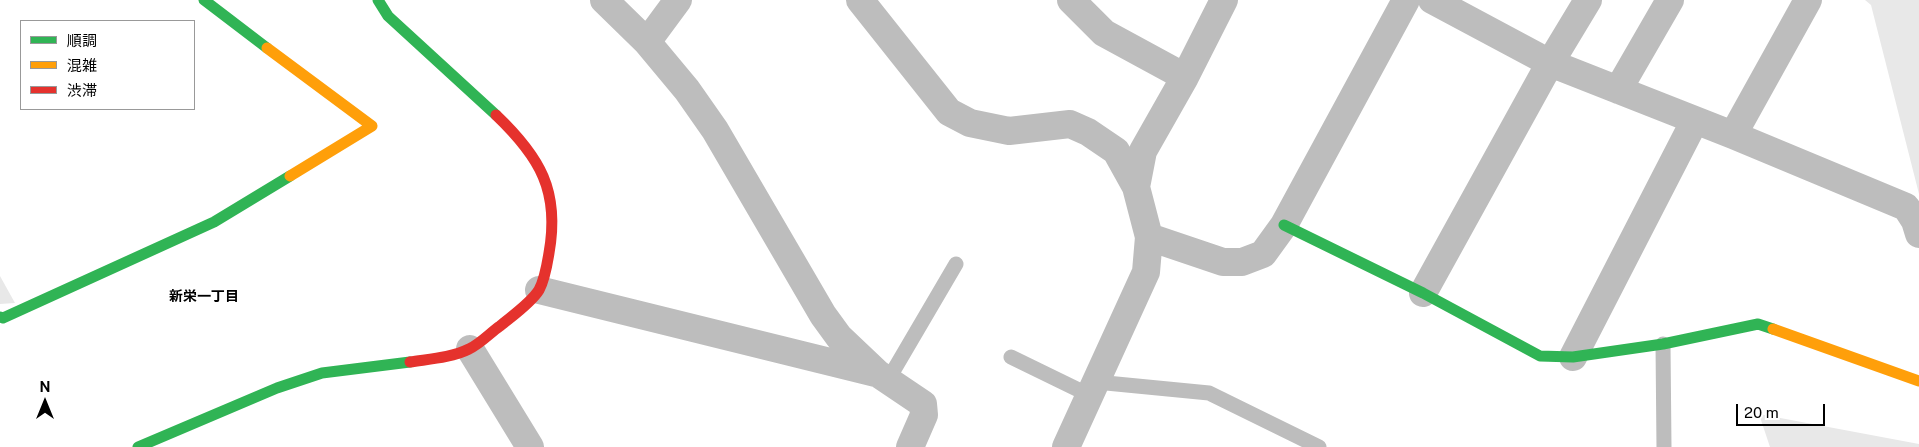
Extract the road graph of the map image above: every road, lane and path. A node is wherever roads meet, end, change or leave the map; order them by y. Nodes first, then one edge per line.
1 (204, 0) edge
2 (378, 0) edge
3 (604, 0) edge
4 (678, 0) edge
5 (860, 0) edge
6 (1071, 0) edge
7 (1224, 0) edge
8 (1406, 0) edge
9 (1588, 0) edge
10 (1670, 0) edge
11 (1808, 0) edge
12 (1440, 2) edge
13 (647, 42) junction
14 (1550, 63) junction
15 (1185, 77) junction
16 (1618, 90) junction
17 (1695, 120) junction
18 (1732, 135) junction
19 (1136, 187) junction
20 (1284, 226) junction
21 (1919, 234) edge
22 (1149, 237) junction
23 (956, 264) dead end
24 (538, 290) junction
25 (1423, 294) junction
26 (0, 317) edge
27 (1663, 344) junction
28 (470, 349) junction
29 (1011, 357) dead end
30 (1573, 357) junction
31 (883, 377) junction
32 (1919, 381) edge
33 (1093, 389) junction
34 (138, 447) edge
35 (530, 447) edge
36 (910, 447) edge
37 (1066, 447) edge
38 (1319, 447) edge
39 (1664, 447) edge

1 - 26 street
2 - 24 street
3 - 13 street
4 - 13 street
5 - 19 street
6 - 15 street
7 - 15 street
8 - 20 street
9 - 14 street
10 - 16 street
11 - 18 street
12 - 14 street
13 - 31 street
14 - 16 street
14 - 25 street
15 - 19 street
16 - 17 street
17 - 18 street
17 - 30 street
18 - 21 street
19 - 22 street
20 - 22 street
20 - 25 street
22 - 33 street
23 - 31 lane
24 - 28 street
24 - 31 street
25 - 30 street
27 - 30 street
27 - 32 street
27 - 39 lane
28 - 34 street
28 - 35 street
29 - 33 lane
31 - 36 street
33 - 37 street
33 - 38 lane

